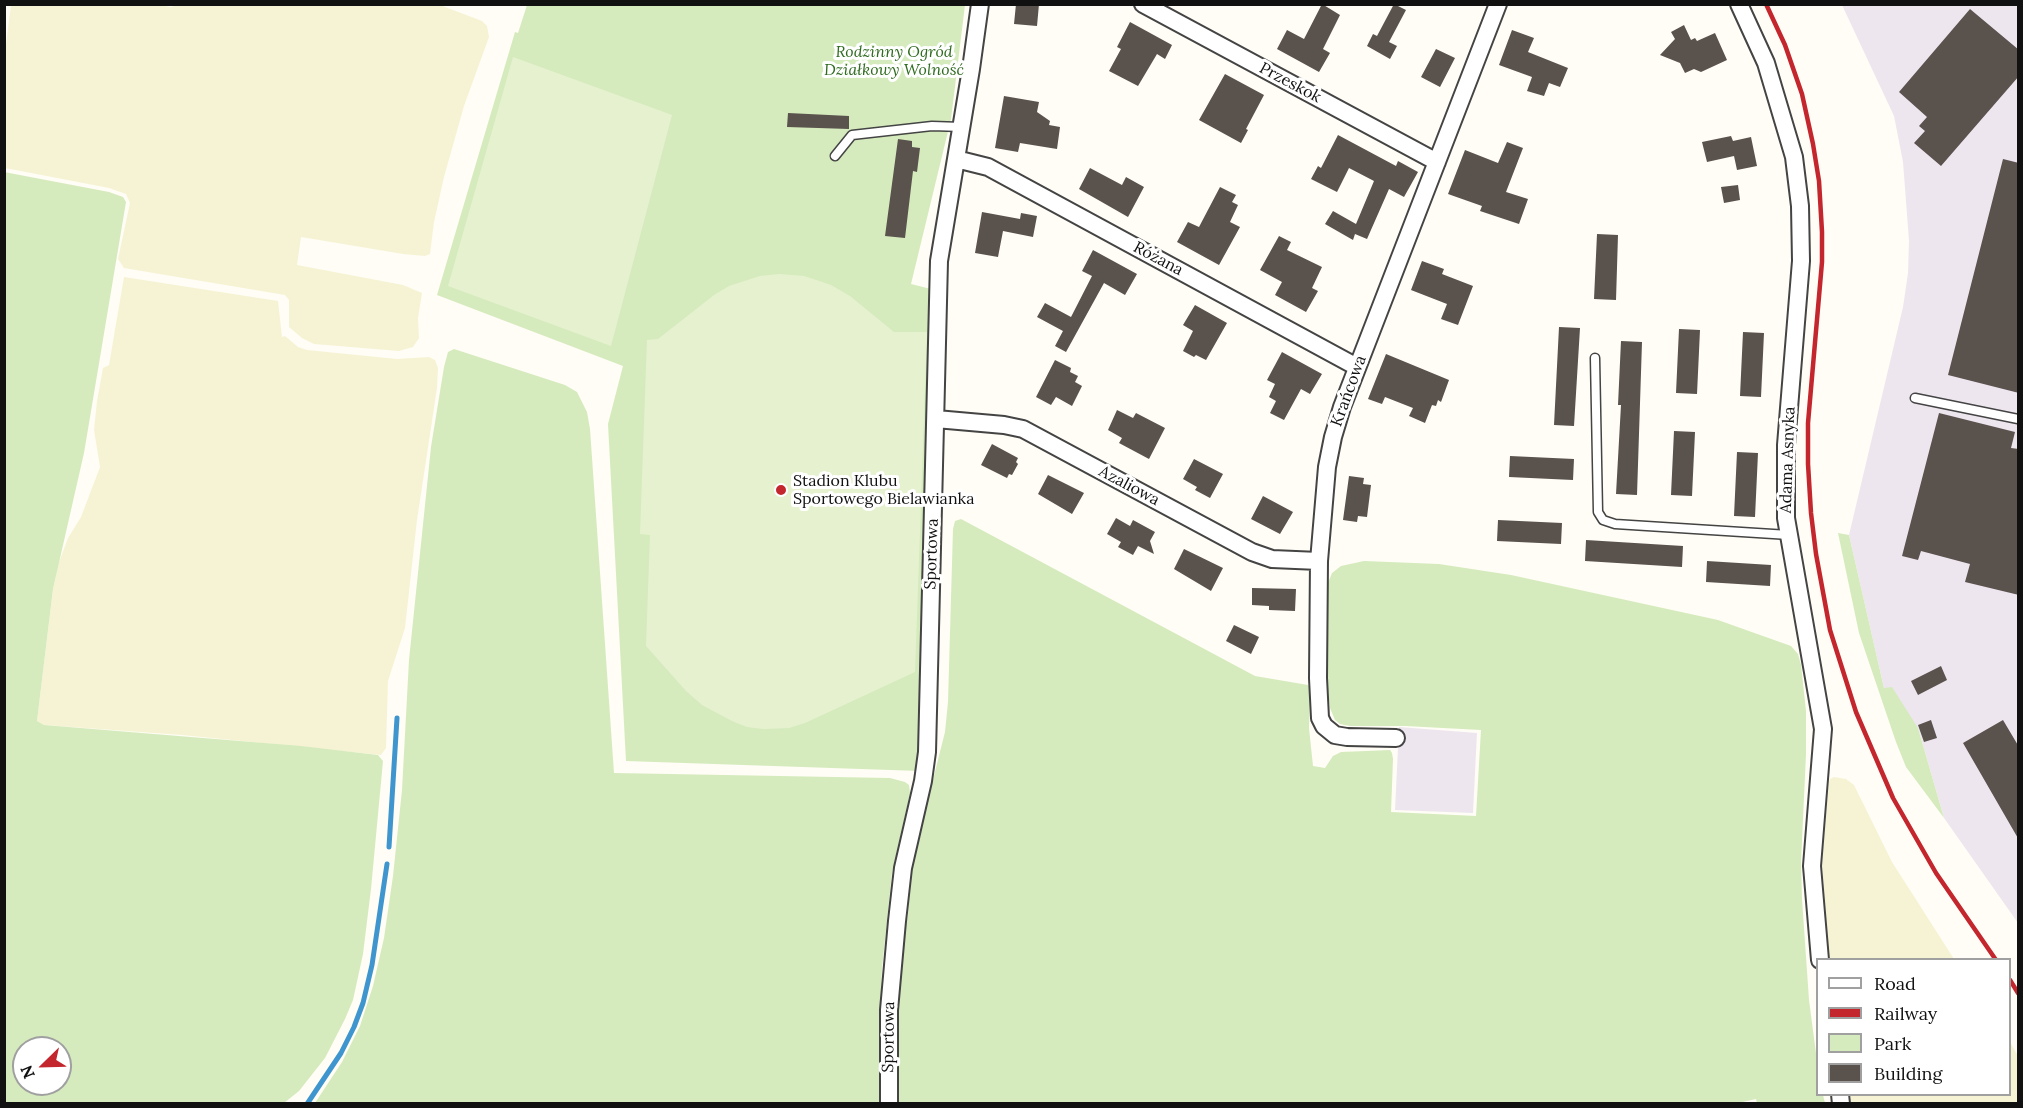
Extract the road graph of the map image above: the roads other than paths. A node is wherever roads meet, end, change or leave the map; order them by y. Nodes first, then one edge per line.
1 (980, 4) edge
2 (1143, 4) edge
3 (1498, 4) edge
4 (1739, 4) edge
5 (962, 127) junction
6 (835, 156) dead end
7 (956, 159) junction
8 (1437, 162) junction
9 (1595, 358) dead end
10 (1358, 367) junction
11 (1915, 398) dead end
12 (936, 419) junction
13 (2019, 419) edge
14 (1789, 535) junction
15 (1319, 561) junction
16 (1396, 738) dead end
17 (1820, 958) edge
18 (889, 1104) edge

1 - 5 street, Sportowa
2 - 8 street, Przeskok
3 - 8 street, Krańcowa
4 - 14 street, Adama Asnyka
5 - 6 lane
5 - 7 street, Sportowa
7 - 10 street, Różana
7 - 12 street, Sportowa
8 - 10 street, Krańcowa
9 - 14 lane
10 - 15 street, Krańcowa
11 - 13 lane
12 - 15 street, Azaliowa
12 - 18 street, Sportowa
14 - 17 street, Adama Asnyka
15 - 16 street, Krańcowa

